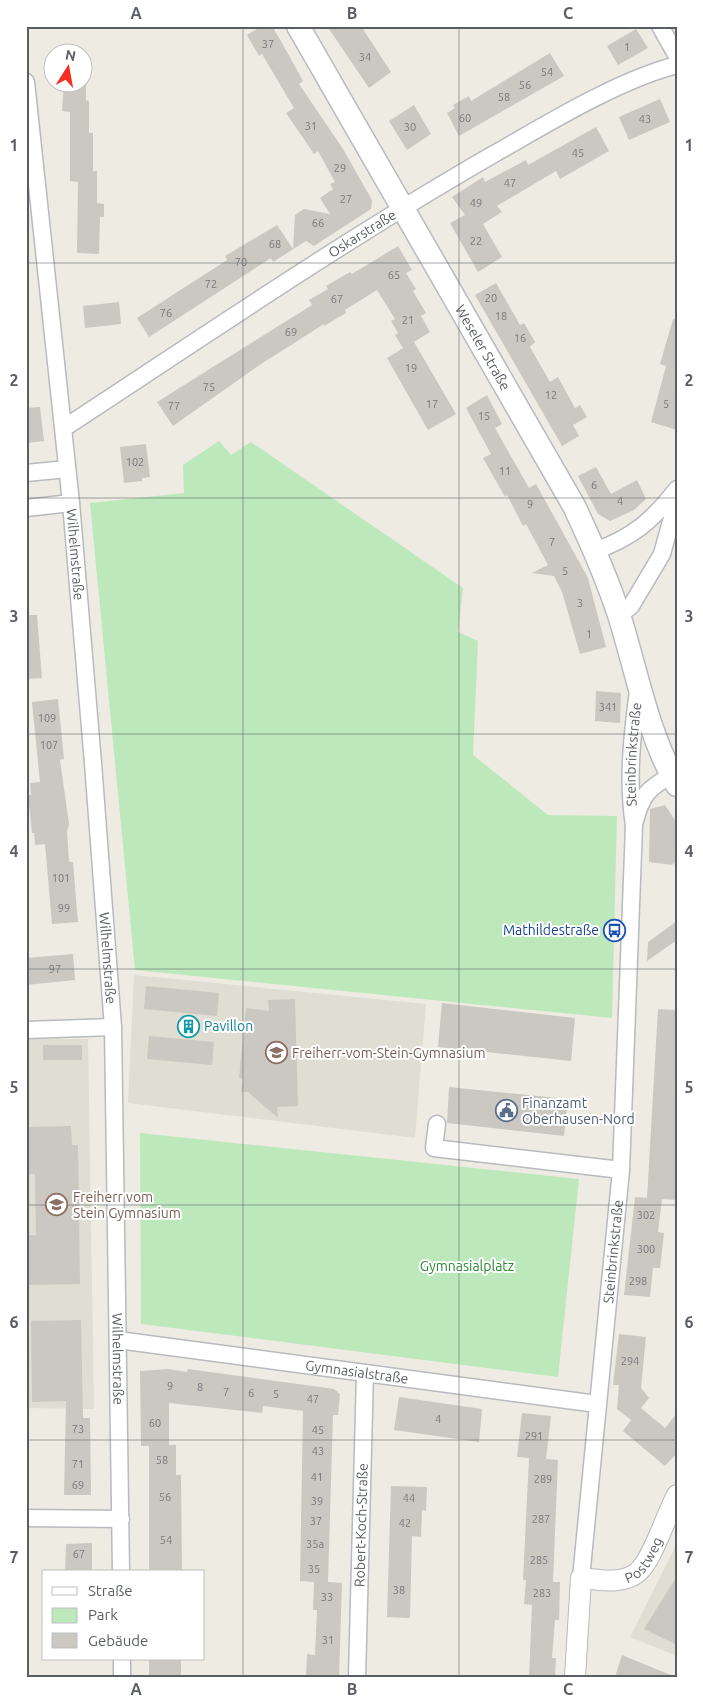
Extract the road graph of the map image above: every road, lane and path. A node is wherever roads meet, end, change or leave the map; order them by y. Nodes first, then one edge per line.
1 (298, 26) edge
2 (660, 26) edge
3 (677, 56) edge
4 (677, 65) edge
5 (26, 82) edge
6 (403, 207) junction
7 (64, 428) junction
8 (67, 469) junction
9 (26, 473) edge
10 (677, 489) edge
11 (677, 500) edge
12 (71, 503) junction
13 (26, 508) edge
14 (595, 551) junction
15 (619, 615) junction
16 (639, 683) junction
17 (674, 780) edge
18 (634, 826) junction
19 (113, 1028) junction
20 (26, 1030) edge
21 (437, 1124) dead end
22 (621, 1170) junction
23 (118, 1340) junction
24 (365, 1373) junction
25 (597, 1404) junction
26 (677, 1496) edge
27 (26, 1518) edge
28 (121, 1519) junction
29 (122, 1570) edge
30 (581, 1578) junction
31 (122, 1660) edge
32 (122, 1677) edge
33 (357, 1677) edge
34 (574, 1677) edge

1 - 6 main road, Weseler Straße
2 - 3 street
4 - 6 street, Oskarstraße
5 - 7 street, Wilhelmstraße
6 - 7 street, Oskarstraße
6 - 14 main road, Weseler Straße
7 - 8 street, Wilhelmstraße
8 - 9 street
8 - 12 street, Wilhelmstraße
10 - 14 street
11 - 15 street
12 - 13 street
12 - 19 street, Wilhelmstraße
14 - 15 main road, Weseler Straße
15 - 16 main road, Weseler Straße
16 - 17 main road, Weseler Straße
16 - 18 street, Steinbrinkstraße
17 - 18 street, Steinbrinkstraße
18 - 22 street, Steinbrinkstraße
19 - 20 street
19 - 23 street, Wilhelmstraße
21 - 22 street
22 - 25 street, Steinbrinkstraße
23 - 24 street, Gymnasialstraße
23 - 28 street, Wilhelmstraße
24 - 25 street, Gymnasialstraße
24 - 33 street, Robert-Koch-Straße
25 - 30 street, Steinbrinkstraße
26 - 30 street, Postweg
27 - 28 street
28 - 29 street, Wilhelmstraße
30 - 34 street, Steinbrinkstraße
31 - 32 street

